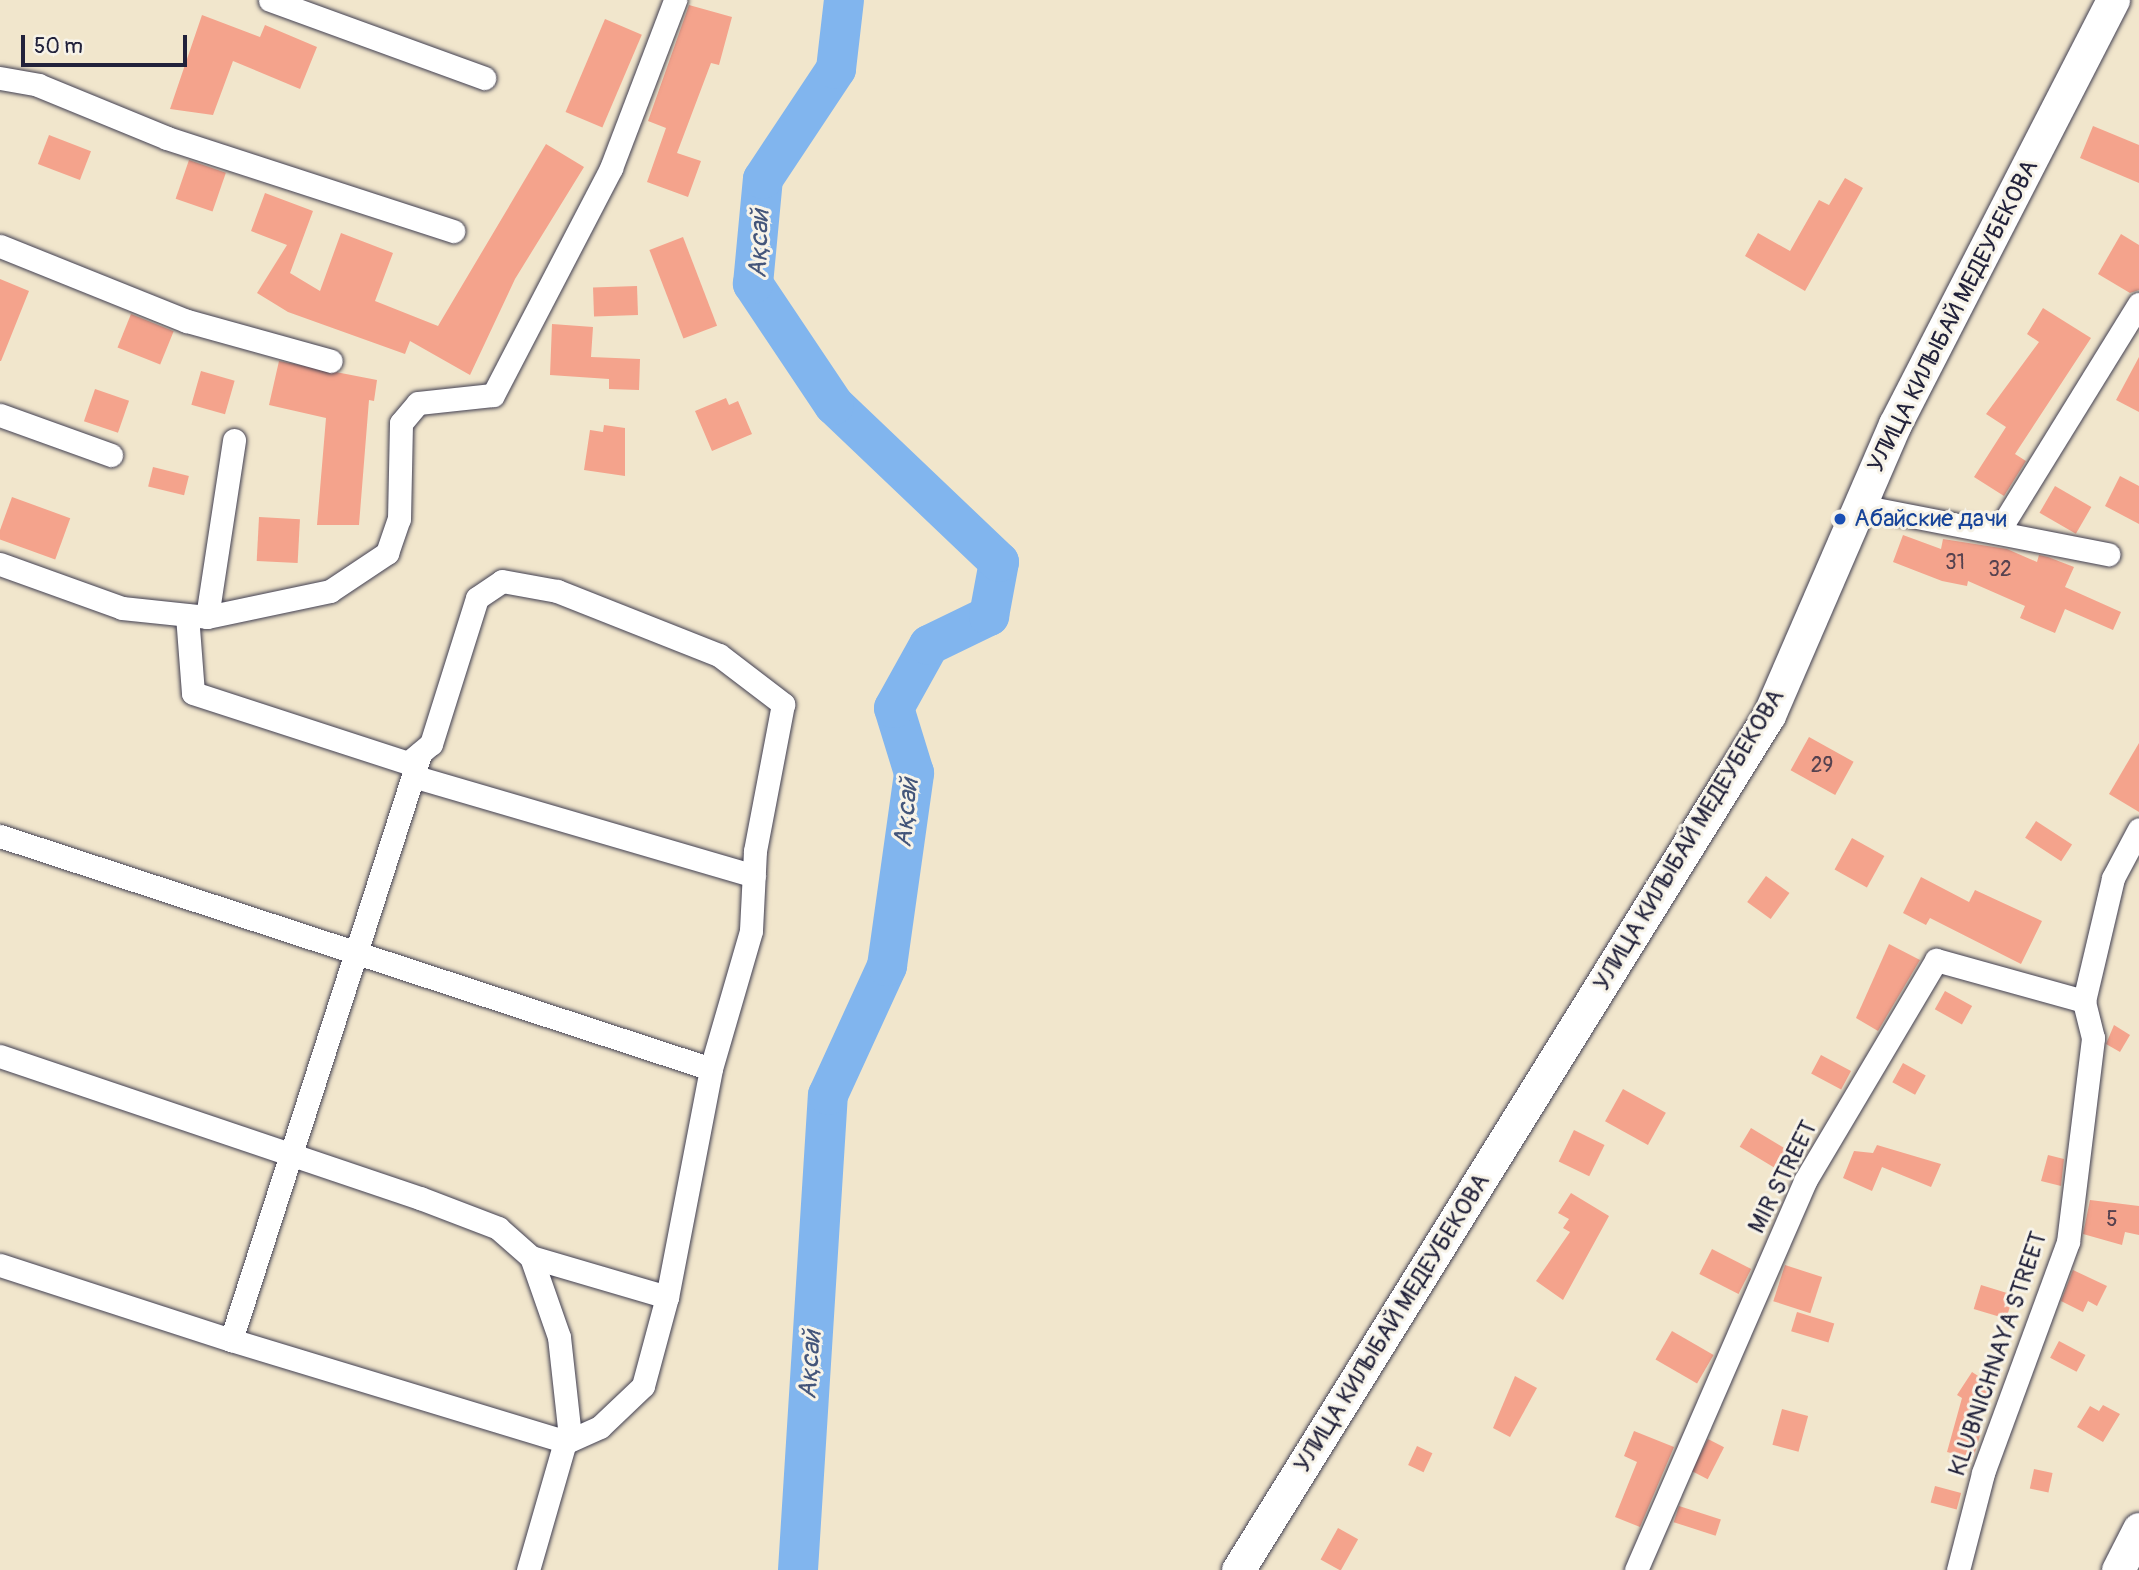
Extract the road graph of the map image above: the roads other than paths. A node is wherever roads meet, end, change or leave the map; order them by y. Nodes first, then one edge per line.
1 (270, 0) edge
2 (675, 0) edge
3 (2113, 0) edge
4 (0, 78) edge
5 (484, 78) dead end
6 (453, 231) dead end
7 (0, 246) edge
8 (2139, 304) edge
9 (331, 361) dead end
10 (0, 415) edge
11 (234, 440) dead end
12 (111, 455) dead end
13 (1860, 506) junction
14 (1998, 532) junction
15 (2108, 554) dead end
16 (0, 564) edge
17 (197, 616) junction
18 (420, 754) junction
19 (416, 777) junction
20 (2139, 829) edge
21 (0, 836) edge
22 (754, 876) junction
23 (355, 956) junction
24 (2084, 1002) junction
25 (0, 1056) edge
26 (711, 1069) junction
27 (291, 1155) junction
28 (531, 1256) junction
29 (0, 1265) edge
30 (667, 1297) junction
31 (232, 1340) junction
32 (567, 1442) junction
33 (2139, 1529) edge
34 (528, 1570) edge
35 (1238, 1570) edge
36 (1636, 1570) edge
37 (1958, 1570) edge
38 (2118, 1570) edge

1 - 5 street
2 - 17 street
3 - 13 main road, УЛИЦА КИЛЫБАЙ МЕДЕУБЕКОВА
4 - 6 street
7 - 9 street
8 - 14 street
10 - 12 street
11 - 17 street
13 - 14 street
13 - 35 main road, УЛИЦА КИЛЫБАЙ МЕДЕУБЕКОВА
14 - 15 street
16 - 17 street
17 - 18 street
18 - 19 street
18 - 22 street
19 - 22 street
19 - 23 street
20 - 24 street, KLUBNICHNAYA STREET
21 - 23 street
22 - 26 street
23 - 26 street
23 - 27 street
24 - 36 street, MIR STREET
24 - 37 street, KLUBNICHNAYA STREET
25 - 27 street
26 - 30 street
27 - 28 street
27 - 31 street
28 - 30 street
28 - 32 street
29 - 31 street
30 - 32 street
31 - 32 street
32 - 34 street
33 - 38 main road

